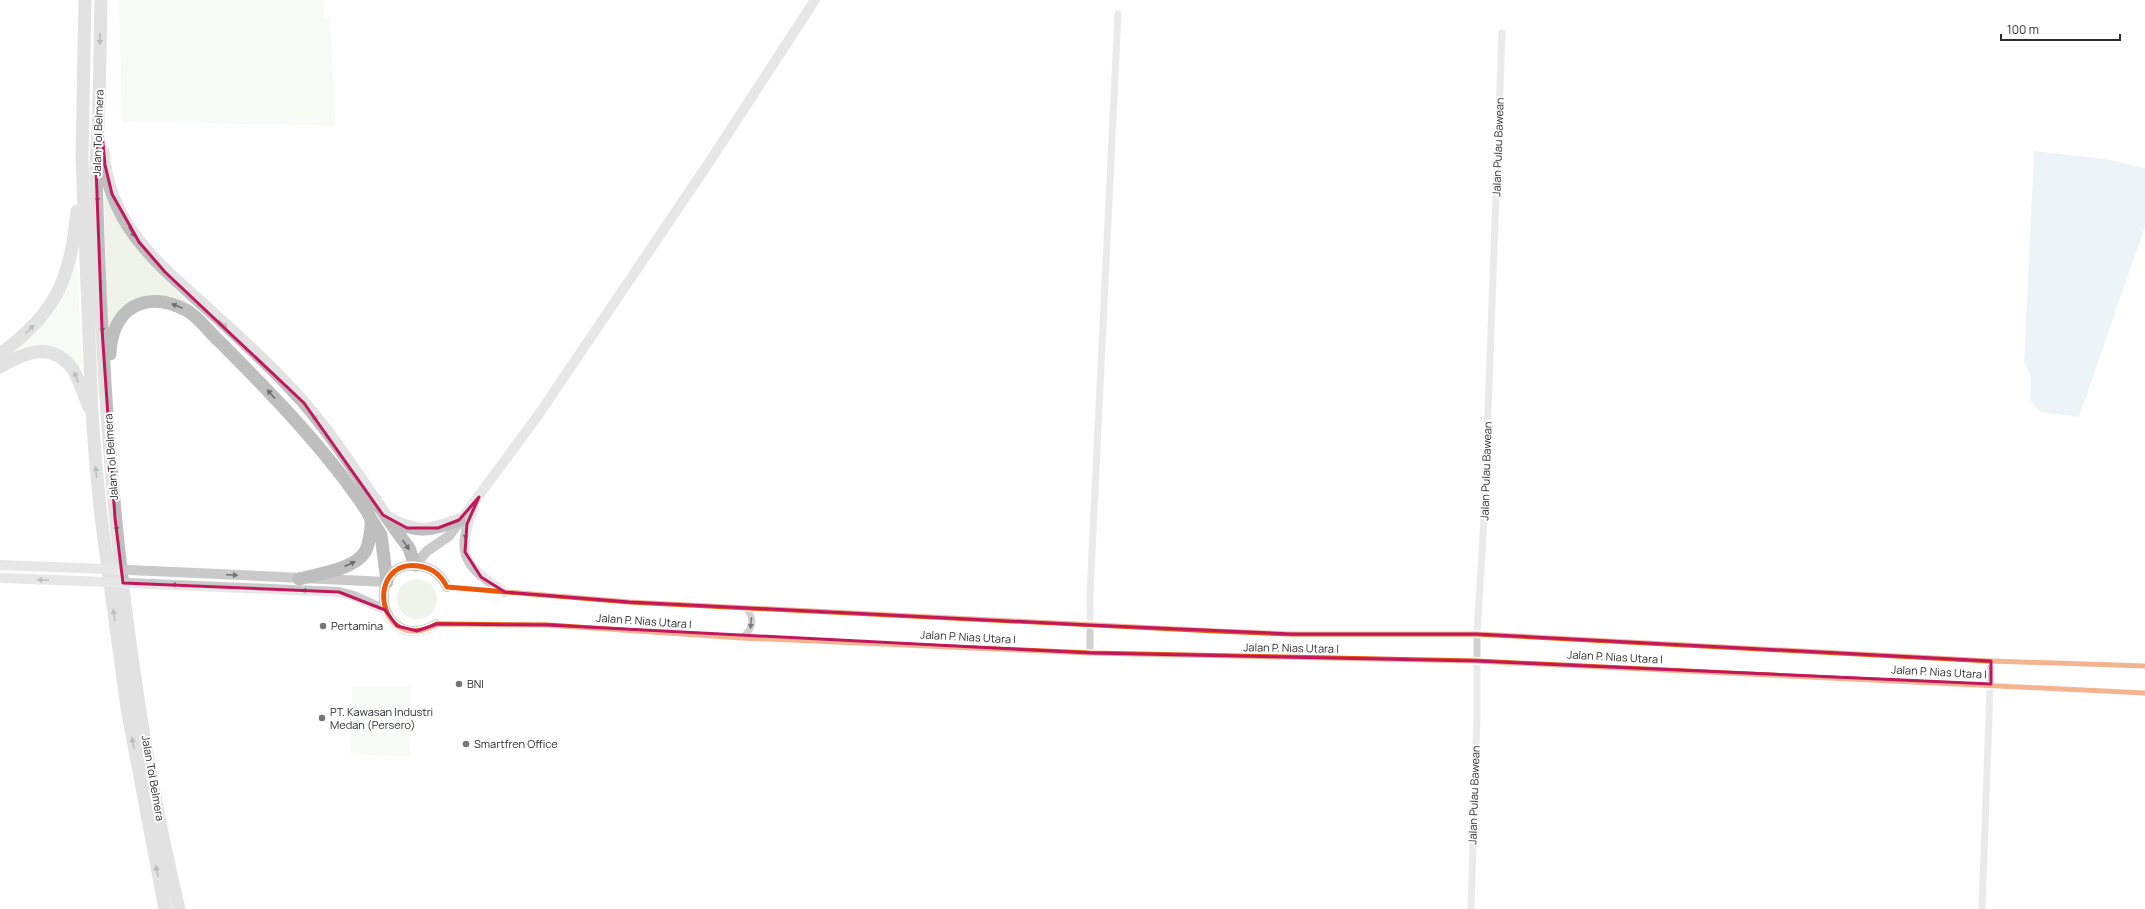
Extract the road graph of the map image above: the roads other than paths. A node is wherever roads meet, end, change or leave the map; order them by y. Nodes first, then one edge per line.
1 (85, 0) edge
2 (101, 0) edge
3 (815, 0) edge
4 (1118, 14) dead end
5 (1502, 33) dead end
6 (99, 101) junction
7 (82, 158) junction
8 (0, 354) edge
9 (0, 367) edge
10 (107, 410) junction
11 (92, 412) junction
12 (479, 497) junction
13 (377, 517) junction
14 (459, 520) junction
15 (0, 565) edge
16 (415, 565) junction
17 (0, 578) edge
18 (299, 579) junction
19 (387, 582) junction
20 (447, 587) joint
21 (505, 592) junction
22 (745, 607) junction
23 (385, 610) junction
24 (437, 624) joint
25 (1090, 625) junction
26 (1477, 634) junction
27 (742, 638) junction
28 (1090, 653) junction
29 (1476, 661) junction
30 (1991, 661) junction
31 (2145, 666) edge
32 (1991, 684) junction
33 (2145, 693) edge
34 (165, 909) edge
35 (179, 909) edge
36 (1470, 909) edge
37 (1982, 909) edge

1 - 7 highway, Jalan Tol Belmera
2 -> 6 highway, Jalan Tol Belmera
3 - 12 street
4 - 25 street
5 - 26 street, Jalan Pulau Bawean
6 -> 10 highway, Jalan Tol Belmera
6 -> 13 highway
8 -> 7 highway
7 - 11 highway, Jalan Tol Belmera
11 -> 9 highway
13 -> 10 highway
10 -> 35 highway, Jalan Tol Belmera
34 -> 11 highway, Jalan Tol Belmera
12 - 14 street
12 -> 21 street
13 - 14 highway
13 -> 16 highway
18 -> 13 highway
13 - 19 highway
14 - 16 street
15 -> 18 street, bridge
16 - 19 street
16 - 20 street
23 -> 17 street, bridge
18 - 19 street
19 - 23 street
20 - 21 street, Jalan P. Nias Utara I
21 - 22 street, Jalan P. Nias Utara I
22 - 25 street, Jalan P. Nias Utara I
22 -> 27 street
23 - 24 street
24 - 27 street, Jalan P. Nias Utara I
25 - 26 street, Jalan P. Nias Utara I
25 - 28 street
26 - 29 street, Jalan Pulau Bawean
26 - 30 street, Jalan P. Nias Utara I
27 - 28 street, Jalan P. Nias Utara I
28 - 29 street, Jalan P. Nias Utara I
29 - 32 street, Jalan P. Nias Utara I
29 - 36 street, Jalan Pulau Bawean
30 - 31 street, Jalan P. Nias Utara I
30 - 32 street
32 - 33 street, Jalan P. Nias Utara I
32 - 37 street

